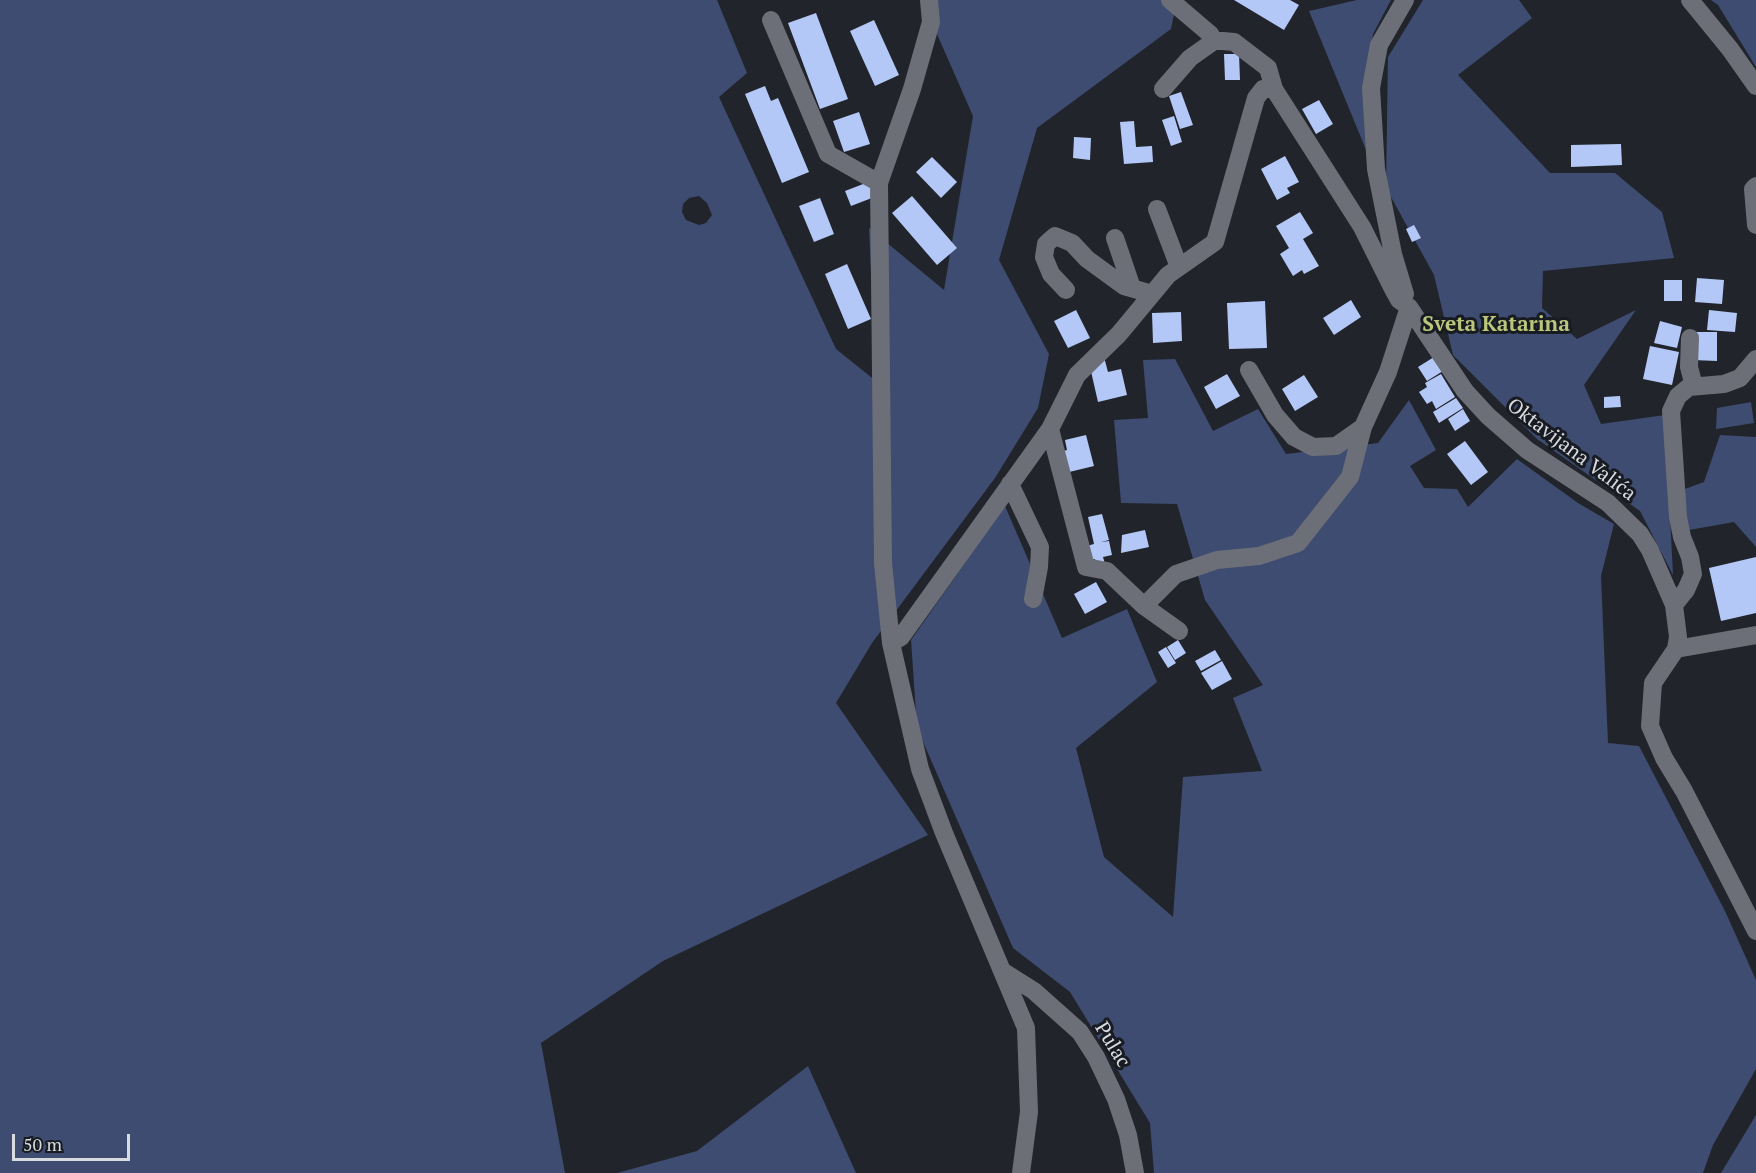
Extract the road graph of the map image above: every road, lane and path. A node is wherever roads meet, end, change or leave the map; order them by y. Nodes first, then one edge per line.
1 (929, 0) edge
2 (1170, 0) edge
3 (1405, 0) edge
4 (1690, 0) edge
5 (771, 20) dead end
6 (1214, 41) junction
7 (1756, 86) edge
8 (1274, 88) junction
9 (1163, 89) dead end
10 (879, 183) junction
11 (1756, 186) edge
12 (1157, 209) dead end
13 (1756, 225) edge
14 (1115, 238) dead end
15 (1179, 267) junction
16 (1132, 288) junction
17 (1066, 290) dead end
18 (1152, 294) junction
19 (1409, 307) junction
20 (1690, 338) dead end
21 (1756, 359) edge
22 (1248, 370) dead end
23 (1694, 386) junction
24 (1363, 427) junction
25 (1050, 429) junction
26 (1010, 484) junction
27 (1033, 598) dead end
28 (1674, 605) junction
29 (1144, 606) junction
30 (1179, 631) dead end
31 (1756, 635) edge
32 (891, 644) junction
33 (1676, 650) junction
34 (1756, 930) edge
35 (1004, 972) junction
36 (1021, 1173) edge
37 (1135, 1173) edge

1 - 10 street
2 - 6 street
3 - 19 street
4 - 7 street
5 - 10 street
6 - 8 street, Oktavijana Valića
6 - 9 street
8 - 15 street
8 - 19 street, Oktavijana Valića
10 - 32 street
11 - 13 street
12 - 15 street
14 - 16 street
15 - 18 street
16 - 17 street
16 - 18 street
18 - 25 street
19 - 24 street
19 - 28 street, Oktavijana Valića
20 - 23 street
21 - 23 street
22 - 24 street
23 - 28 street
24 - 29 street
25 - 26 street
25 - 29 street
26 - 27 street
26 - 32 street
28 - 33 street, Oktavijana Valića
29 - 30 street
31 - 33 street
32 - 35 street
33 - 34 street
35 - 36 street
35 - 37 street, Pulac

